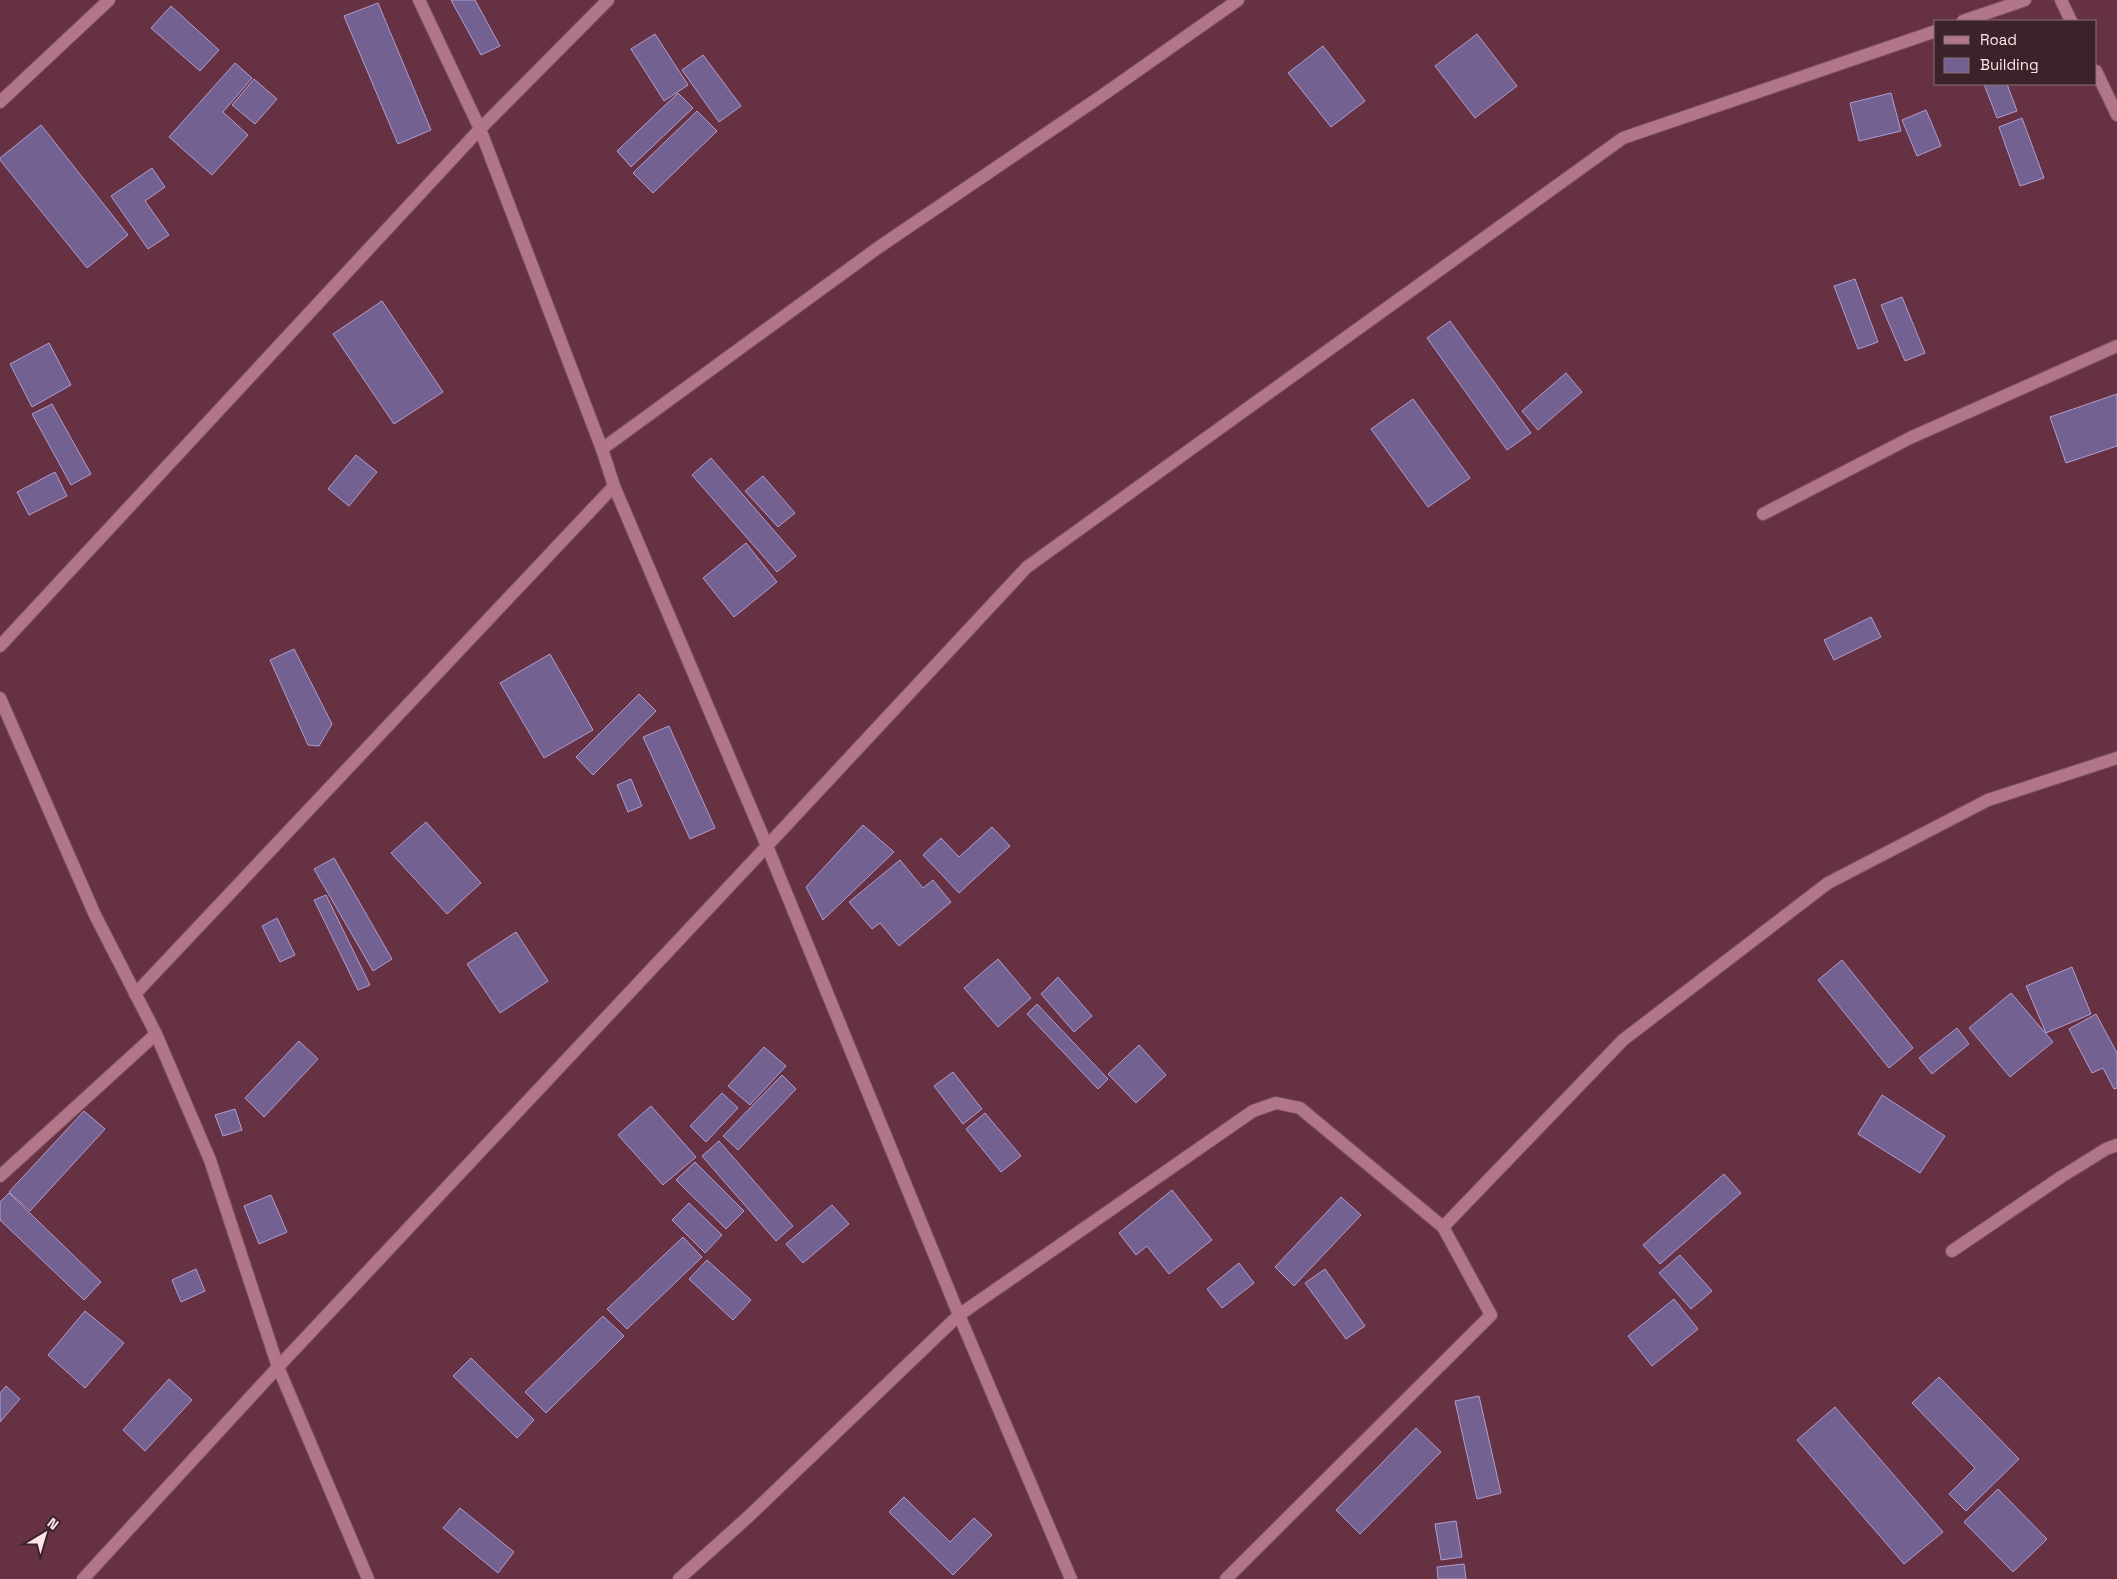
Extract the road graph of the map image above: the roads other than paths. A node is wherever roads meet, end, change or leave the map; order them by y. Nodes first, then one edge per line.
1 (109, 0) edge
2 (419, 0) edge
3 (608, 0) edge
4 (1238, 0) edge
5 (2025, 0) edge
6 (2061, 0) edge
7 (1966, 20) edge
8 (2071, 20) edge
9 (1934, 32) edge
10 (2097, 73) edge
11 (0, 102) edge
12 (2117, 115) edge
13 (480, 129) junction
14 (2117, 346) edge
15 (602, 449) junction
16 (614, 486) junction
17 (1762, 514) dead end
18 (0, 646) edge
19 (0, 698) edge
20 (2117, 758) edge
21 (768, 846) junction
22 (135, 994) junction
23 (156, 1034) junction
24 (2117, 1145) edge
25 (0, 1176) edge
26 (1443, 1227) junction
27 (1952, 1250) dead end
28 (959, 1315) junction
29 (278, 1366) junction
30 (83, 1579) edge
31 (368, 1579) edge
32 (679, 1579) edge
33 (1072, 1579) edge
34 (1226, 1579) edge

1 - 11 street
2 - 13 street
3 - 13 street
4 - 15 street
5 - 7 street
6 - 8 street
9 - 21 street
10 - 12 street
13 - 15 street
13 - 18 street
14 - 17 street
15 - 16 street
16 - 21 street
16 - 22 street
19 - 22 street
20 - 26 street
21 - 28 street
21 - 29 street
22 - 23 street
23 - 25 street
23 - 29 street
24 - 27 street
26 - 28 street
26 - 34 street
28 - 32 street
28 - 33 street
29 - 30 street
29 - 31 street

